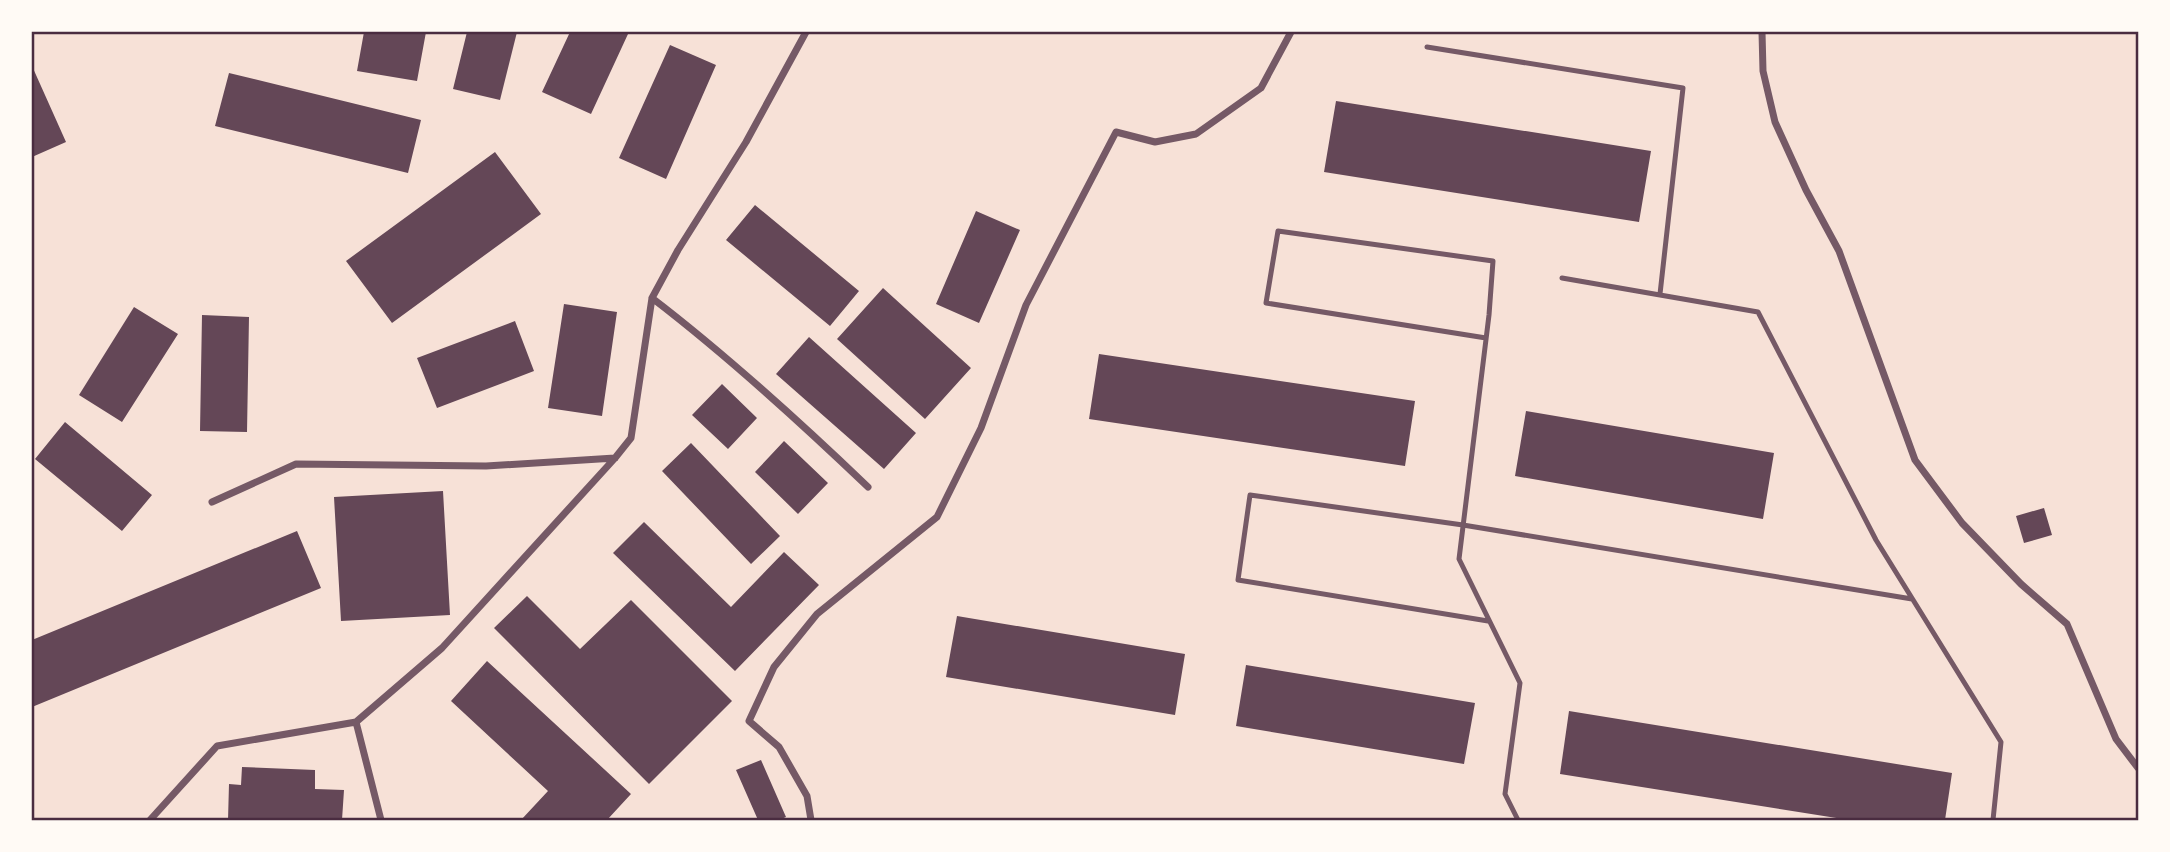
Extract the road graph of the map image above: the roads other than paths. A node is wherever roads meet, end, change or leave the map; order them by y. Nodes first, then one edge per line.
1 (806, 32) edge
2 (1291, 32) edge
3 (1762, 32) edge
4 (1427, 47) dead end
5 (1562, 278) dead end
6 (1660, 294) junction
7 (652, 298) junction
8 (1486, 338) junction
9 (615, 458) junction
10 (868, 487) dead end
11 (212, 502) dead end
12 (1463, 525) junction
13 (1912, 599) junction
14 (1488, 621) junction
15 (356, 722) junction
16 (2138, 768) edge
17 (150, 821) edge
18 (380, 821) edge
19 (811, 821) edge
20 (1518, 821) edge
21 (1993, 821) edge

1 - 7 street
2 - 19 street
3 - 16 street
4 - 6 lane
5 - 6 lane
6 - 13 lane
7 - 9 street
7 - 10 street
8 - 8 lane
8 - 12 lane
9 - 11 street
9 - 15 street
12 - 13 lane
12 - 14 lane
12 - 14 lane
13 - 21 lane
14 - 20 lane
15 - 17 street
15 - 18 street

